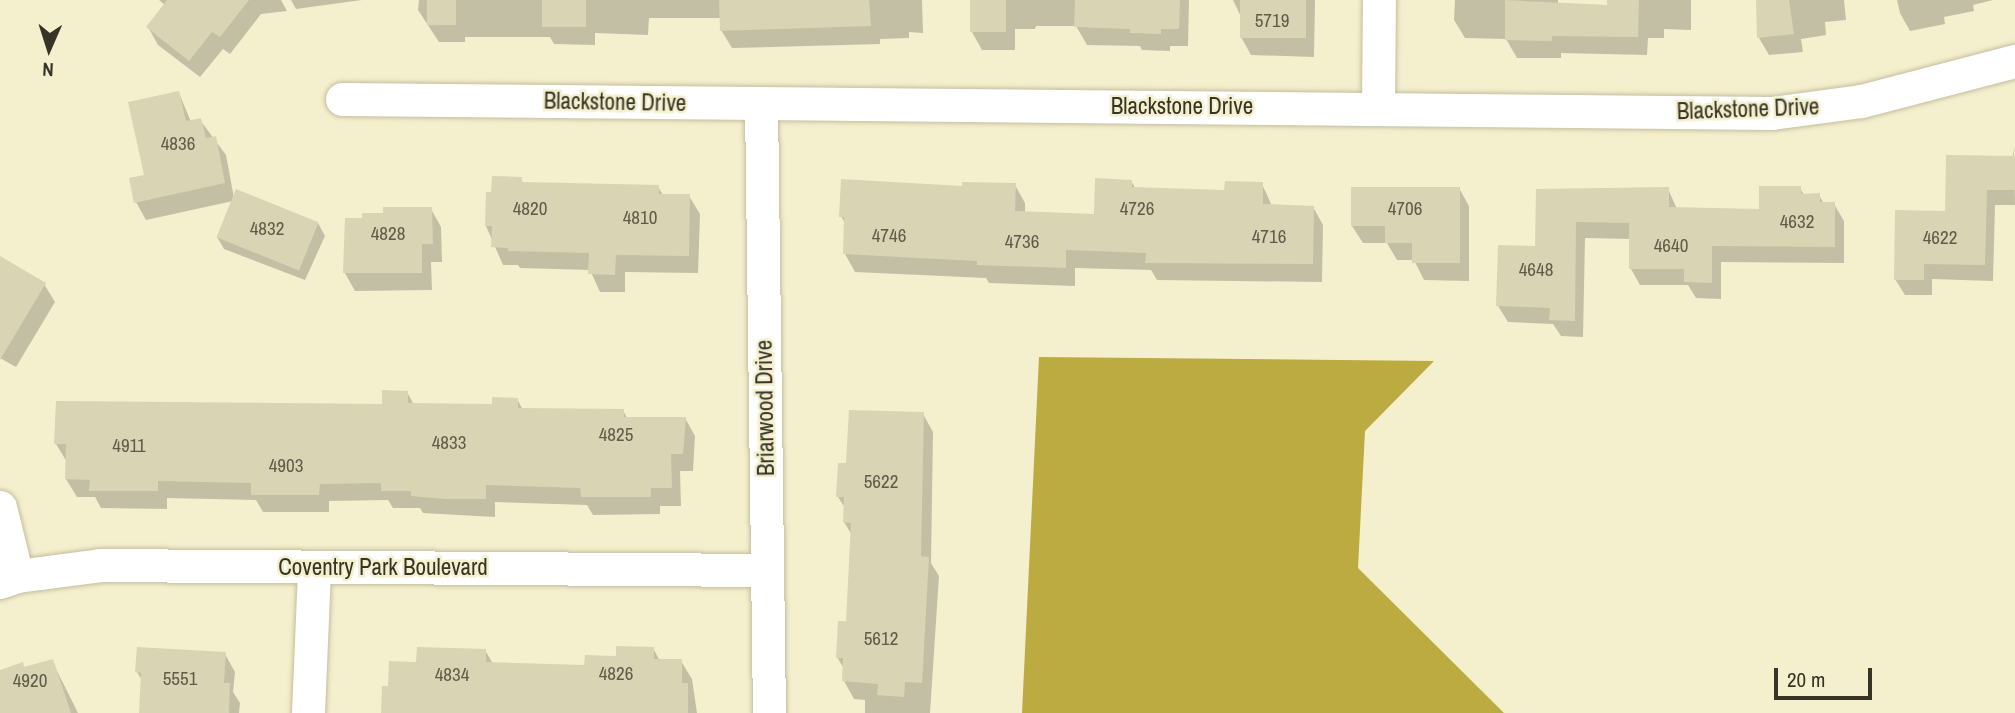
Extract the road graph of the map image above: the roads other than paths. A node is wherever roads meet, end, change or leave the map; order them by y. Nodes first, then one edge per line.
1 (1379, 0) edge
2 (2015, 61) edge
3 (342, 99) dead end
4 (761, 103) junction
5 (1378, 108) junction
6 (0, 508) edge
7 (314, 567) junction
8 (767, 570) junction
9 (9, 579) edge
10 (308, 713) edge
11 (769, 713) edge

1 - 5 street
2 - 5 street, Blackstone Drive
3 - 4 street, Blackstone Drive
4 - 5 street, Blackstone Drive
4 - 8 street, Briarwood Drive
6 - 9 street
7 - 8 street, Coventry Park Boulevard
7 - 9 street, Coventry Park Boulevard
7 - 10 street
8 - 11 street, Briarwood Drive

